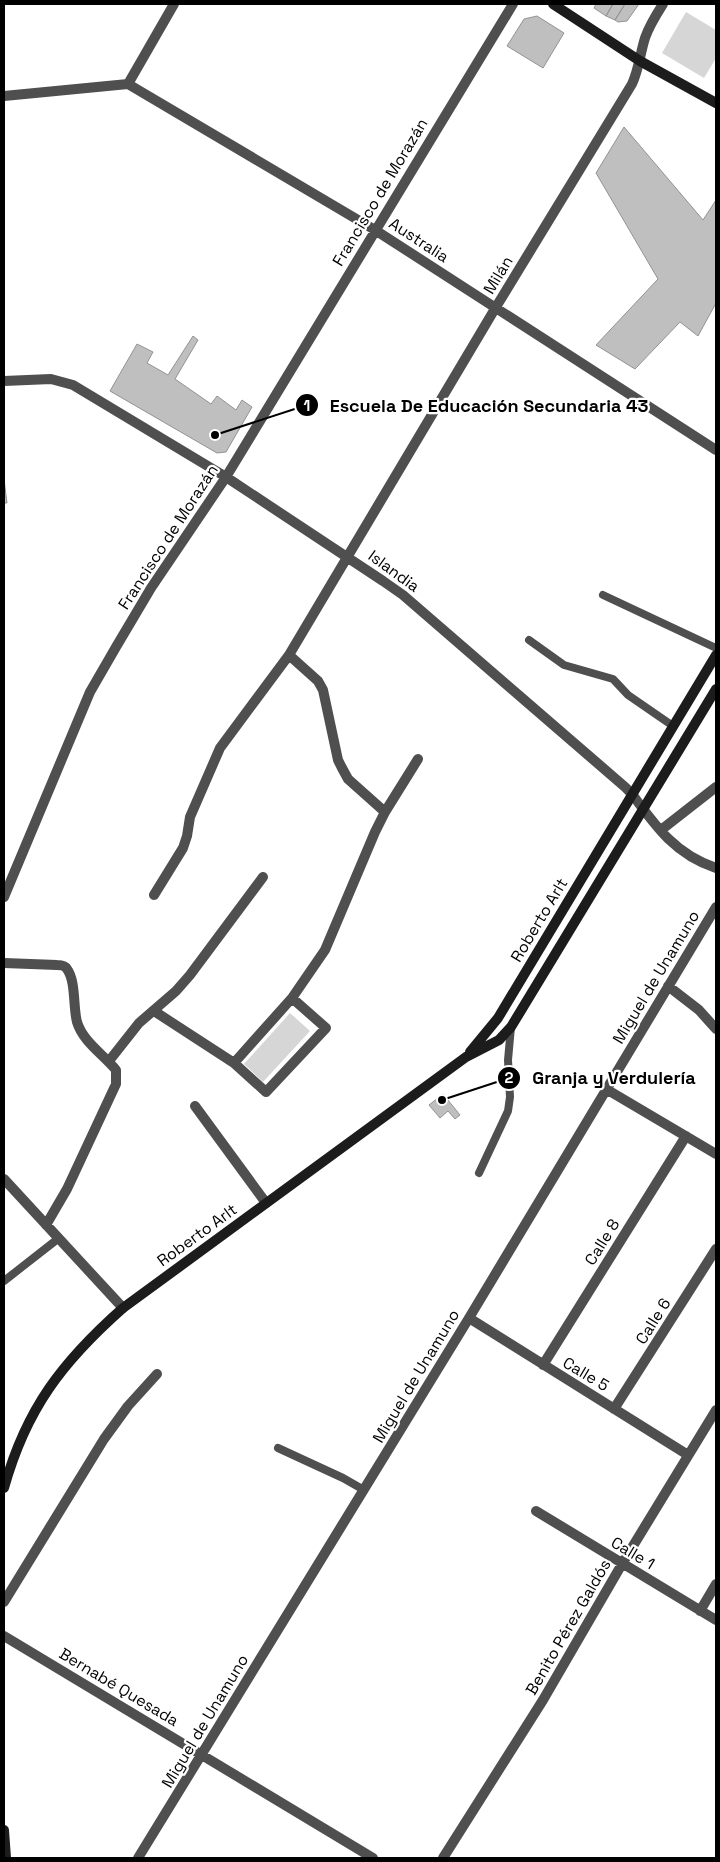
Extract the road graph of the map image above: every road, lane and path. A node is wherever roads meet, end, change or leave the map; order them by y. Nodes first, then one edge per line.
1 (174, 4) edge
2 (513, 4) edge
3 (553, 4) edge
4 (663, 4) edge
5 (640, 61) junction
6 (128, 84) junction
7 (4, 96) edge
8 (716, 103) edge
9 (375, 230) junction
10 (496, 308) junction
11 (4, 381) edge
12 (716, 450) edge
13 (226, 477) junction
14 (348, 557) junction
15 (603, 595) dead end
16 (529, 640) dead end
17 (716, 648) edge
18 (289, 655) junction
19 (716, 656) edge
20 (716, 689) edge
21 (673, 726) junction
22 (418, 759) dead end
23 (716, 787) edge
24 (632, 794) junction
25 (643, 809) junction
26 (385, 812) junction
27 (661, 830) junction
28 (716, 868) edge
29 (8, 875) edge
30 (263, 877) dead end
31 (154, 895) dead end
32 (4, 897) edge
33 (716, 907) edge
34 (4, 963) edge
35 (668, 986) junction
36 (292, 998) junction
37 (154, 1011) junction
38 (511, 1028) junction
39 (716, 1029) edge
40 (466, 1057) junction
41 (109, 1061) junction
42 (234, 1062) junction
43 (606, 1089) junction
44 (195, 1106) dead end
45 (686, 1136) junction
46 (716, 1154) edge
47 (480, 1173) dead end
48 (4, 1179) edge
49 (266, 1203) junction
50 (46, 1225) junction
51 (59, 1238) junction
52 (716, 1249) edge
53 (4, 1281) edge
54 (123, 1308) junction
55 (469, 1318) junction
56 (542, 1365) junction
57 (157, 1374) dead end
58 (614, 1409) junction
59 (716, 1410) edge
60 (278, 1448) dead end
61 (688, 1455) junction
62 (4, 1488) edge
63 (364, 1490) junction
64 (536, 1511) dead end
65 (622, 1564) junction
66 (716, 1584) edge
67 (4, 1602) edge
68 (700, 1610) junction
69 (716, 1620) edge
70 (4, 1636) edge
71 (202, 1755) junction
72 (4, 1830) edge
73 (6, 1858) edge
74 (138, 1858) edge
75 (372, 1858) edge
76 (443, 1858) edge

1 - 6 street
2 - 9 street, Francisco de Morazán
3 - 5 street
4 - 5 street, Milán
5 - 8 street
5 - 10 street, Milán
6 - 7 street
6 - 9 street, Australia
9 - 10 street, Australia
9 - 13 street, Francisco de Morazán
10 - 12 street, Australia
10 - 14 street, Milán
11 - 13 street, Islandia
13 - 14 street, Islandia
13 - 29 street, Francisco de Morazán
14 - 18 street, Milán
14 - 24 street, Islandia
15 - 17 lane
16 - 21 lane
18 - 26 street
18 - 31 street, Milán
19 - 21 street
20 - 25 street
21 - 24 street
22 - 26 street
23 - 27 street
24 - 25 street, Islandia
24 - 40 street, Roberto Arlt
25 - 27 street, Islandia
25 - 38 street, Roberto Arlt
26 - 36 street
27 - 28 street, Islandia
29 - 32 street, Francisco de Morazán
30 - 37 street
33 - 35 street, Miguel de Unamuno
34 - 41 street
35 - 39 street
35 - 43 street, Miguel de Unamuno
36 - 42 street
36 - 42 street
37 - 41 street
37 - 42 street
38 - 40 street, Roberto Arlt
38 - 47 lane
40 - 49 street, Roberto Arlt
41 - 50 street
43 - 45 street
43 - 55 street, Miguel de Unamuno
44 - 49 street
45 - 46 street
45 - 56 street, Calle 8
48 - 50 street
49 - 54 street, Roberto Arlt
50 - 51 street
51 - 53 lane
51 - 54 street
52 - 58 street, Calle 6
54 - 62 street, Roberto Arlt
55 - 56 street, Calle 5
55 - 63 street, Miguel de Unamuno
56 - 58 street, Calle 5
57 - 67 street
58 - 61 street, Calle 5
59 - 61 street, Benito Pérez Galdós
60 - 63 lane
61 - 65 street, Benito Pérez Galdós
63 - 71 street, Miguel de Unamuno
64 - 65 street, Calle 1
65 - 68 street, Calle 1
65 - 76 street, Benito Pérez Galdós
66 - 68 street
68 - 69 street, Calle 1
70 - 71 street, Bernabé Quesada
71 - 74 street, Miguel de Unamuno
71 - 75 street, Bernabé Quesada
72 - 73 street

